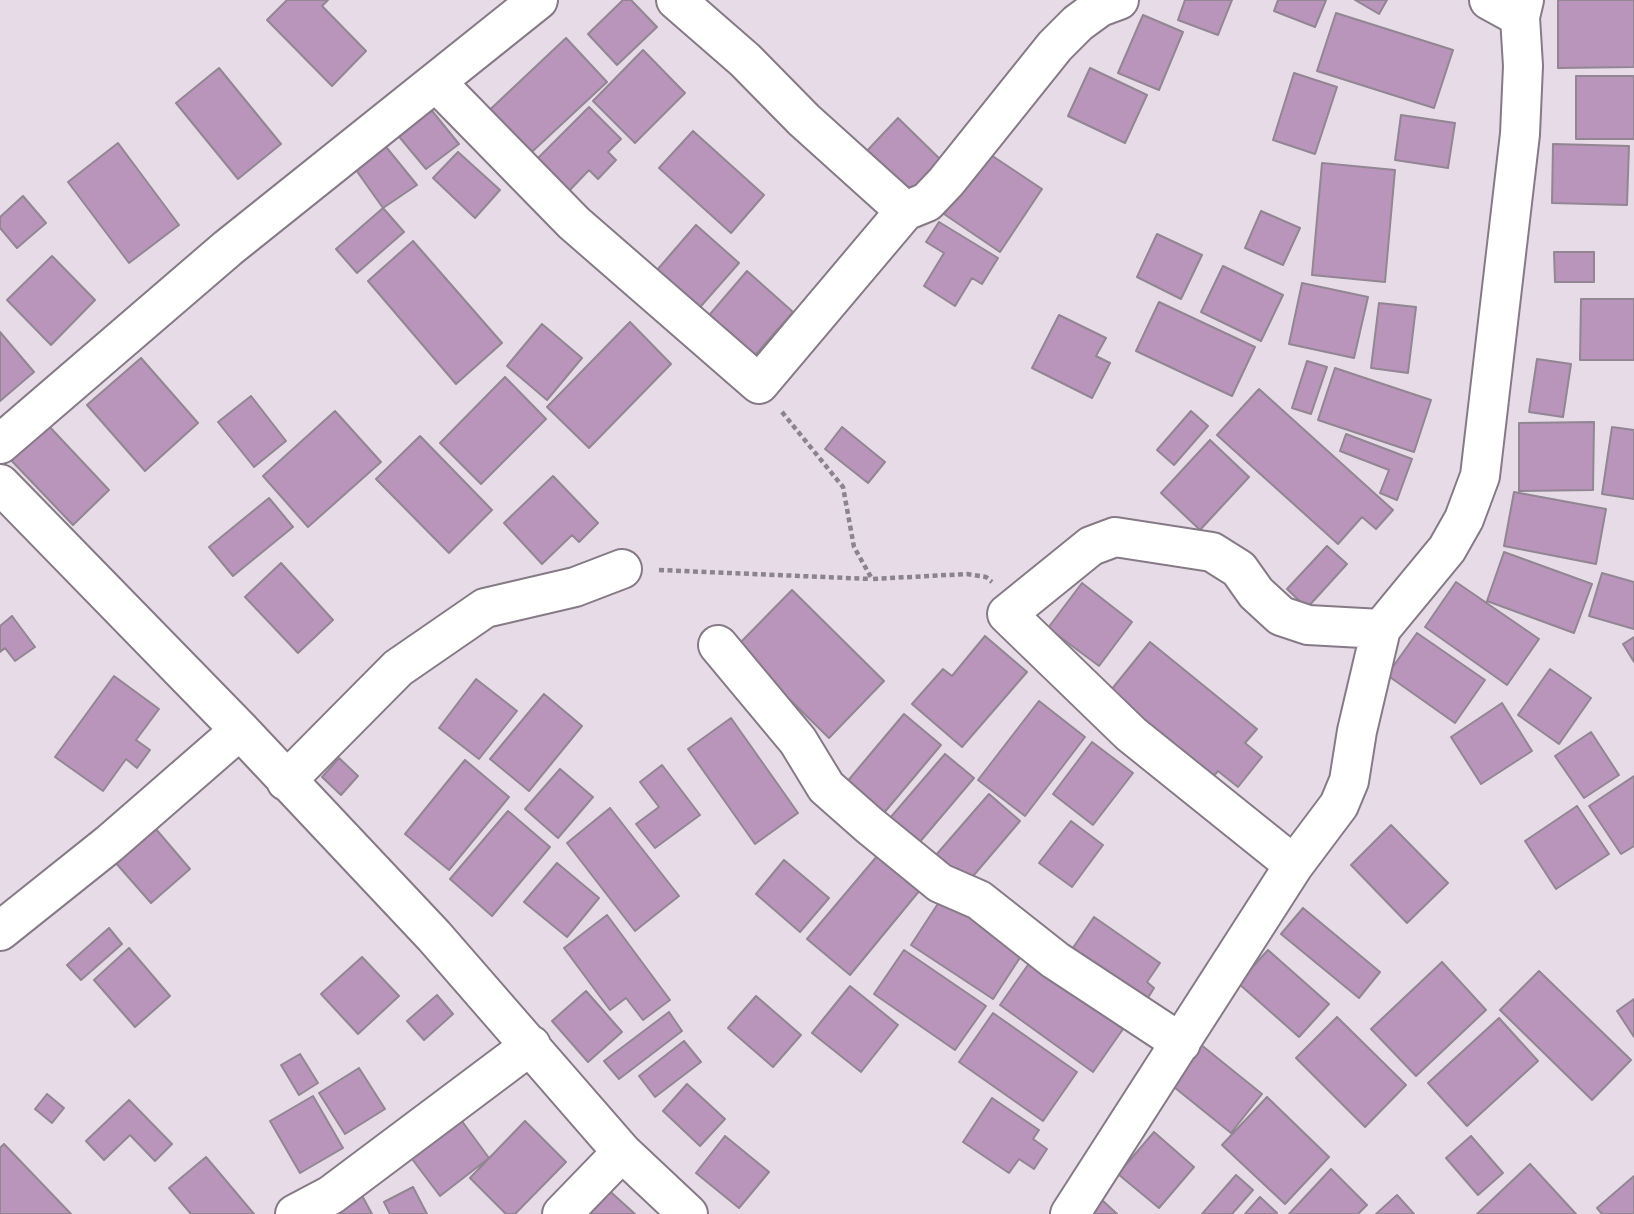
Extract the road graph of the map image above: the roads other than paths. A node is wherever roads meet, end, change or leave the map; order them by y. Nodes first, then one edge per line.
1 (538, 0) edge
2 (676, 0) edge
3 (1119, 0) edge
4 (1511, 6) edge
5 (436, 82) junction
6 (905, 211) junction
7 (0, 444) edge
8 (0, 485) edge
9 (622, 569) road end
10 (1381, 629) junction
11 (719, 645) dead end
12 (240, 730) junction
13 (286, 781) junction
14 (1294, 865) junction
15 (0, 931) edge
16 (1181, 1044) junction
17 (531, 1045) junction
18 (622, 1152) junction
19 (295, 1214) edge
20 (562, 1214) edge
21 (688, 1214) edge
22 (1070, 1214) edge

1 - 5 street
2 - 6 street
3 - 6 street
4 - 10 street
5 - 6 street
5 - 7 street
8 - 12 street
9 - 13 street
10 - 14 street
10 - 14 street
11 - 16 street
12 - 13 street
12 - 15 street
13 - 17 street
14 - 16 street
16 - 22 street
17 - 18 street
17 - 19 street
18 - 20 street
18 - 21 street

